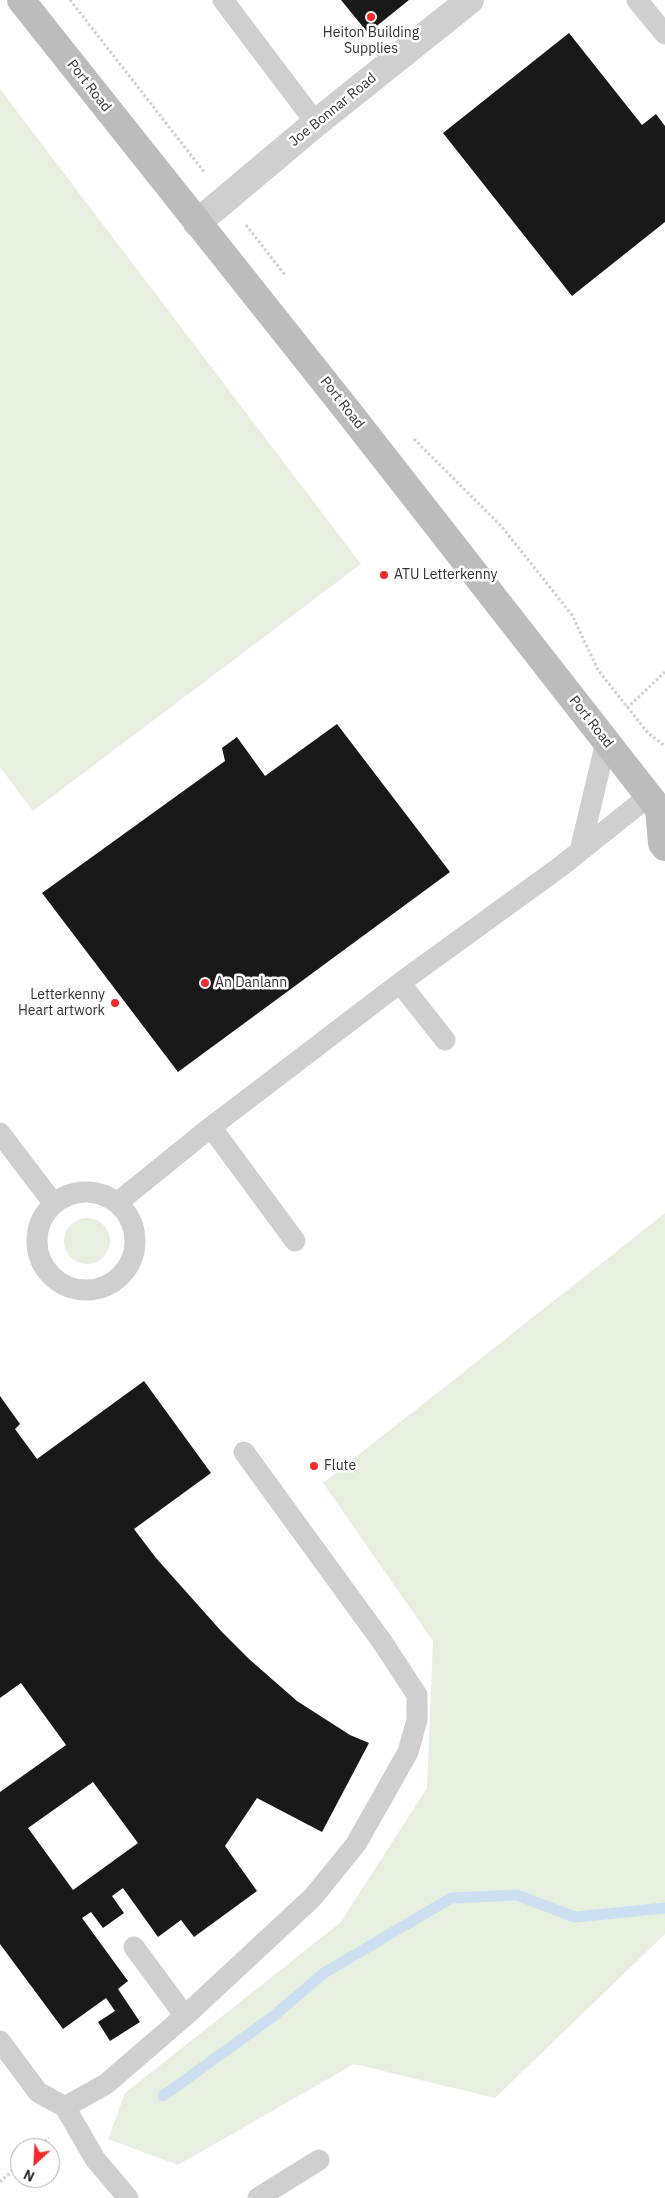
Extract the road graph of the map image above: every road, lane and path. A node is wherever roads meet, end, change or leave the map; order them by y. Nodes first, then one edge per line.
1 (21, 0) edge
2 (70, 0) edge
3 (223, 0) edge
4 (470, 0) edge
5 (636, 0) edge
6 (665, 34) edge
7 (316, 123) junction
8 (196, 163) dead end
9 (244, 222) dead end
10 (197, 223) junction
11 (286, 277) dead end
12 (407, 432) dead end
13 (665, 672) edge
14 (627, 708) junction
15 (606, 742) junction
16 (665, 746) edge
17 (658, 806) edge
18 (665, 847) edge
19 (580, 851) junction
20 (400, 983) junction
21 (445, 1040) dead end
22 (211, 1127) junction
23 (0, 1133) edge
24 (117, 1203) junction
25 (54, 1204) junction
26 (295, 1241) dead end
27 (244, 1452) dead end
28 (134, 1947) dead end
29 (185, 2016) junction
30 (0, 2041) edge
31 (66, 2107) junction
32 (319, 2160) dead end
33 (10, 2173) edge
34 (0, 2182) edge
35 (128, 2198) edge
36 (258, 2198) edge

1 - 10 main road, Port Road
2 - 8 path
3 - 7 lane
4 - 7 street, Joe Bonnar Road
5 - 6 lane
7 - 10 street, Joe Bonnar Road
9 - 11 path
10 - 15 main road, Port Road
12 - 14 path
13 - 14 path
14 - 16 path
15 - 17 main road, Port Road
15 - 19 lane
17 - 18 main road
17 - 19 lane
19 - 20 lane
20 - 21 lane
20 - 22 lane
22 - 24 lane
22 - 26 lane
23 - 25 lane
24 - 25 lane
24 - 25 lane
27 - 29 lane
28 - 29 lane
29 - 31 lane
30 - 31 lane
31 - 35 lane
32 - 36 lane
33 - 34 path

